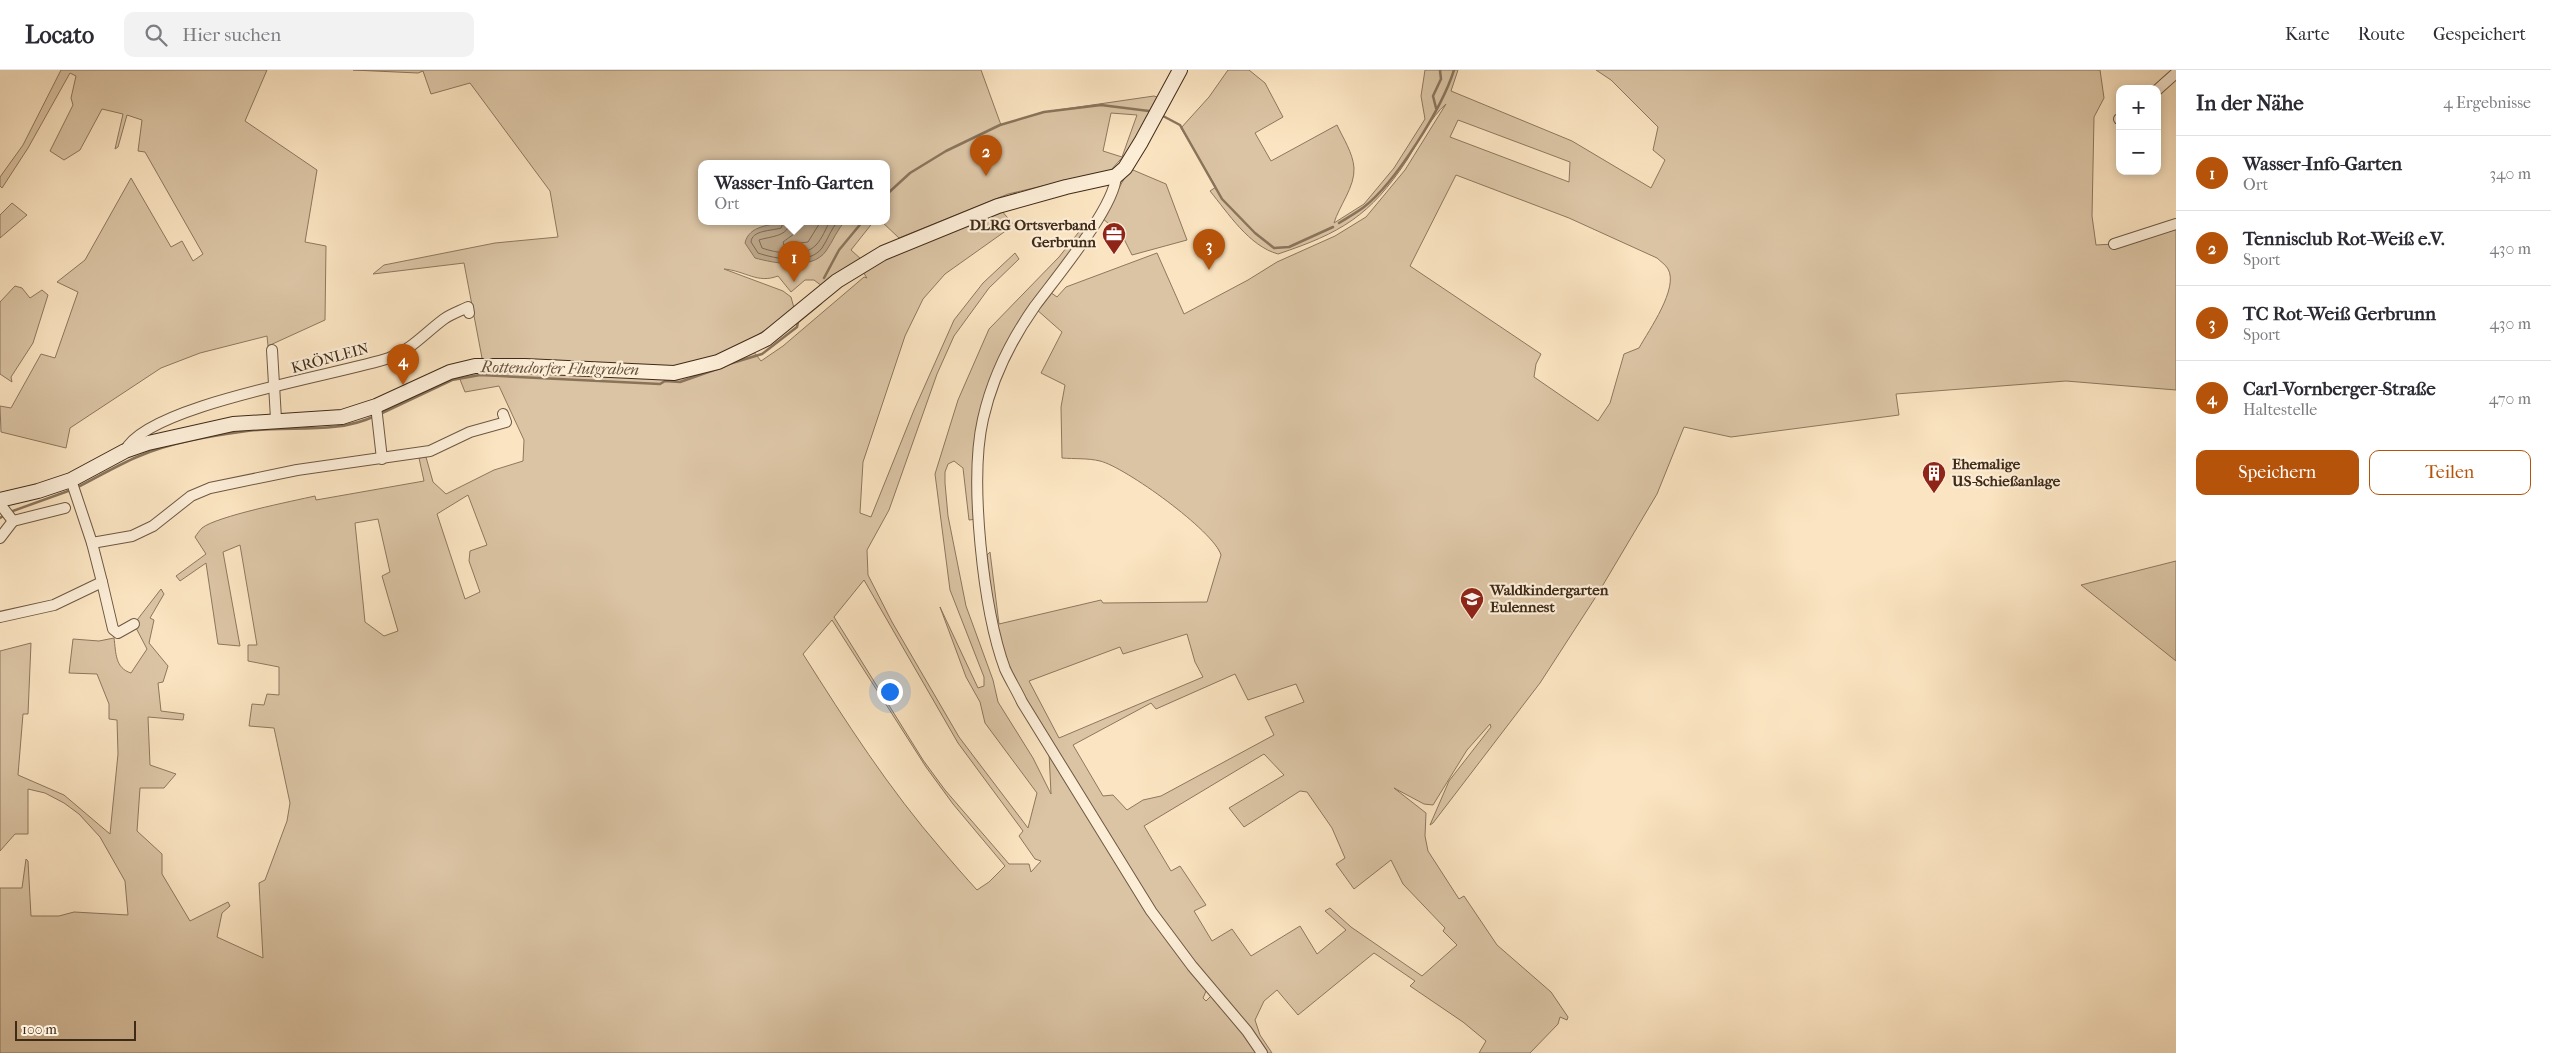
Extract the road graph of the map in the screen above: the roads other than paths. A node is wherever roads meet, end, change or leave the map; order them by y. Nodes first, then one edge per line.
1 (1180, 70) edge
2 (2176, 73) edge
3 (2161, 86) edge
4 (1121, 171) junction
5 (2176, 224) edge
6 (2114, 244) dead end
7 (468, 307) dead end
8 (272, 350) dead end
9 (273, 388) junction
10 (376, 406) junction
11 (276, 420) junction
12 (506, 423) dead end
13 (125, 451) junction
14 (382, 458) junction
15 (73, 486) junction
16 (1, 504) edge
17 (65, 508) dead end
18 (12, 519) junction
19 (0, 538) edge
20 (92, 543) junction
21 (102, 582) junction
22 (0, 617) edge
23 (134, 624) dead end
24 (1262, 1053) edge

1 - 4 street
2 - 3 street
4 - 10 street
4 - 24 street
5 - 6 street
7 - 9 street, KRÖNLEIN
8 - 9 street, KRÖNLEIN
9 - 11 street, KRÖNLEIN
9 - 13 street, KRÖNLEIN
10 - 11 street
10 - 14 street
11 - 13 street
12 - 14 street
13 - 15 street
14 - 20 street
15 - 16 street
15 - 20 street
16 - 18 street
17 - 18 street
18 - 19 street
20 - 21 street
21 - 22 street
21 - 23 street

